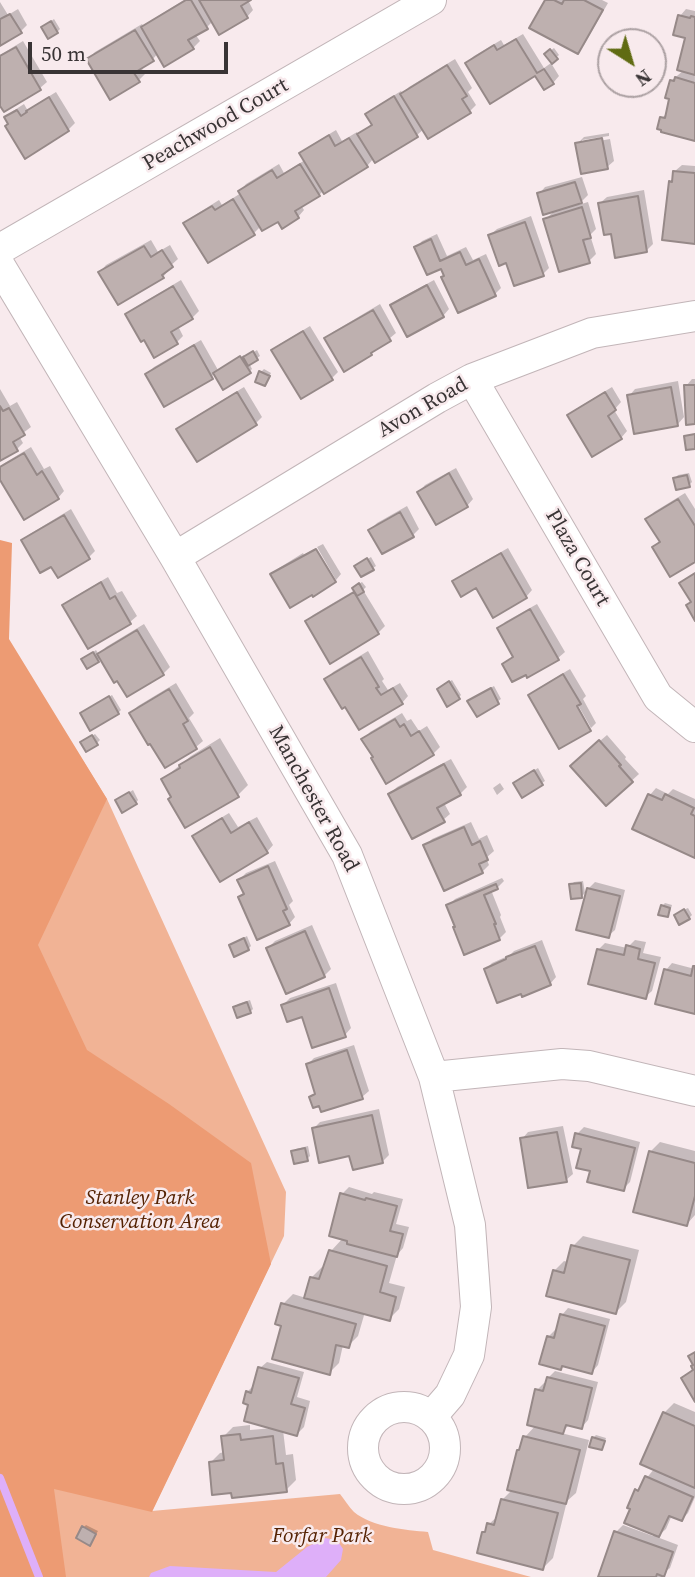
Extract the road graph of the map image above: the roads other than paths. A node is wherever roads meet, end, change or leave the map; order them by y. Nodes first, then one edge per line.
1 (431, 0) edge
2 (0, 249) edge
3 (0, 266) edge
4 (695, 316) edge
5 (472, 379) junction
6 (175, 557) junction
7 (695, 727) edge
8 (434, 1077) junction
9 (695, 1091) edge
10 (431, 1417) dead end

1 - 2 street, Peachwood Court
3 - 6 street, Manchester Road
4 - 5 street, Avon Road
5 - 6 street, Avon Road
5 - 7 street, Plaza Court
6 - 8 street, Manchester Road
8 - 9 street
8 - 10 street, Manchester Road

